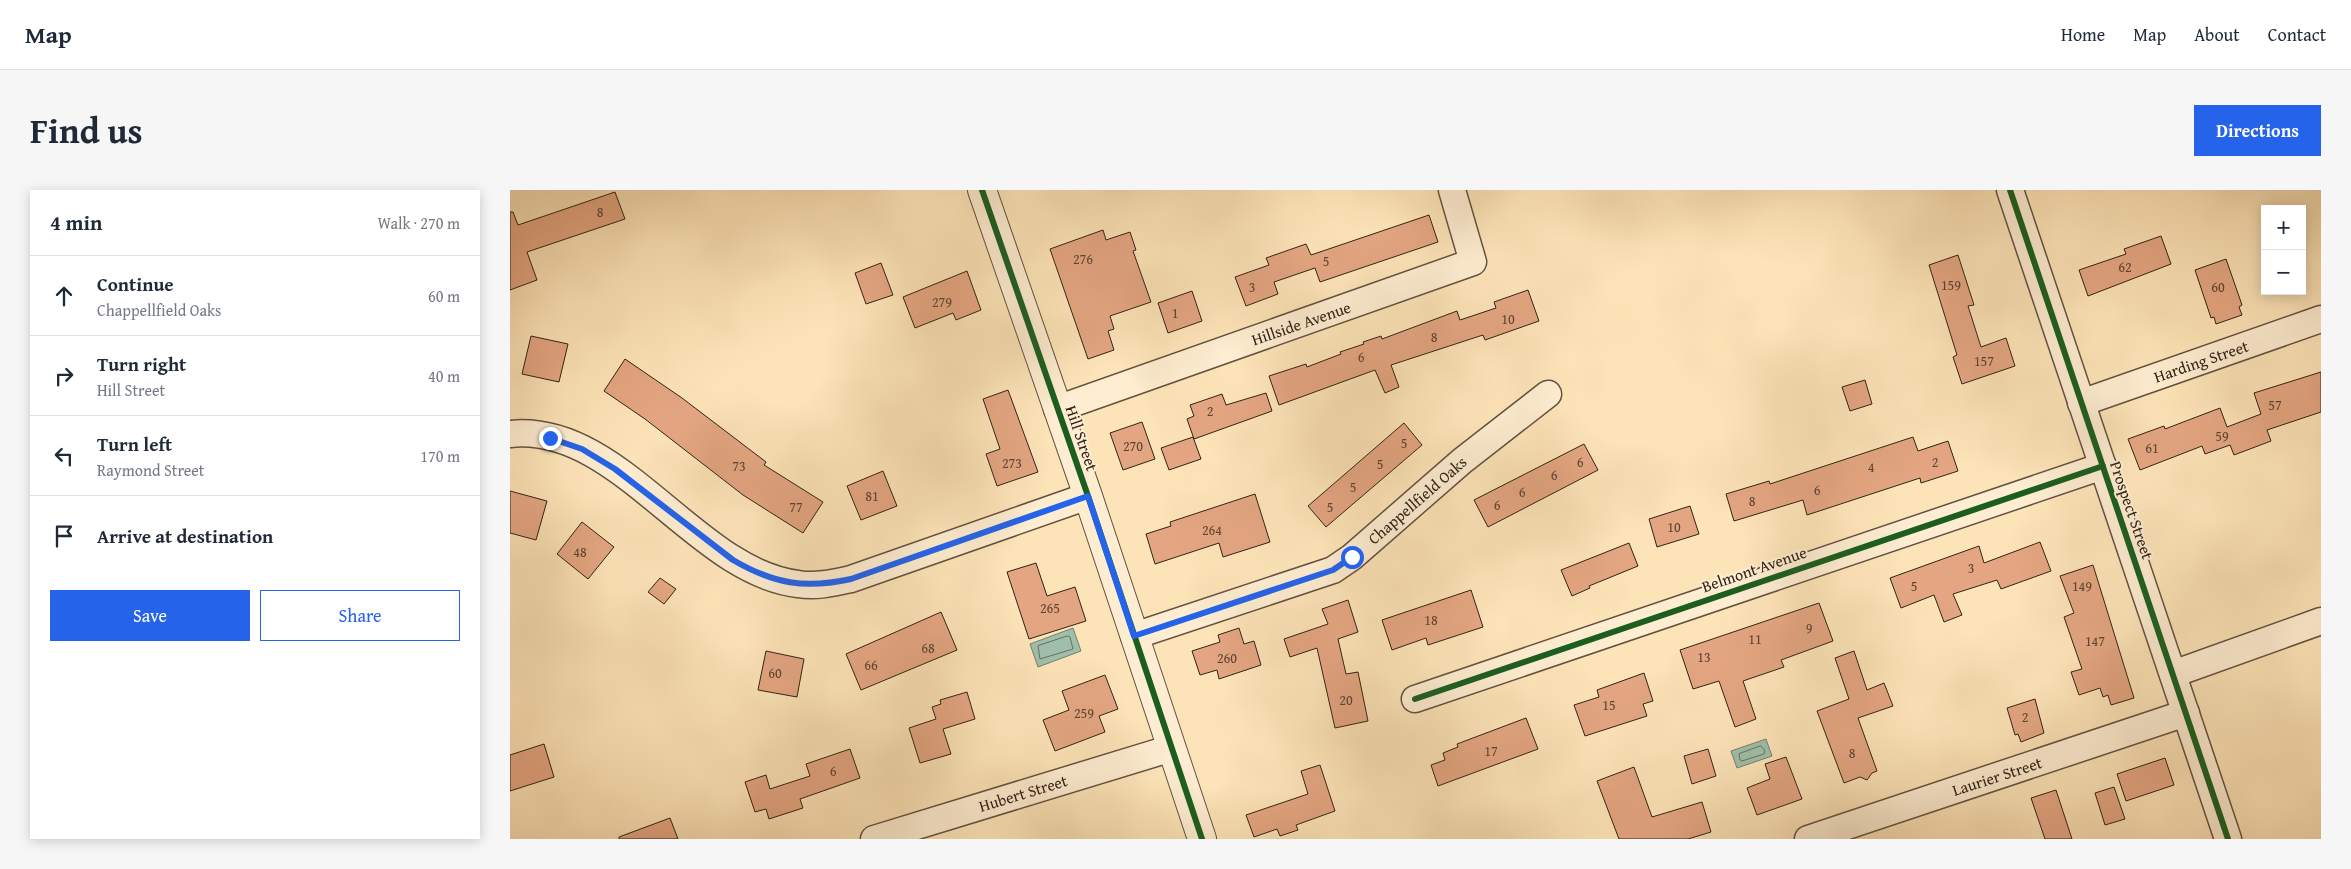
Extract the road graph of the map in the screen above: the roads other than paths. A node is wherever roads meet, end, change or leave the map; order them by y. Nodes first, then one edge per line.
1 (982, 190) edge
2 (1452, 190) edge
3 (2010, 190) edge
4 (2321, 319) edge
5 (1548, 394) dead end
6 (2081, 403) junction
7 (1057, 409) junction
8 (510, 434) edge
9 (2103, 466) junction
10 (1088, 496) junction
11 (2321, 621) edge
12 (1134, 636) junction
13 (2173, 674) junction
14 (1415, 699) dead end
15 (2186, 713) junction
16 (1172, 748) junction
17 (874, 839) edge
18 (1202, 839) edge
19 (1808, 839) edge
20 (2228, 839) edge

1 - 7 street, Hill Street
2 - 7 street, Hillside Avenue
3 - 6 street, Prospect Street
4 - 6 street, Harding Street
5 - 12 street, Chappellfield Oaks
6 - 9 street, Prospect Street
7 - 10 street, Hill Street
8 - 10 street
9 - 13 street, Prospect Street
9 - 14 street, Belmont Avenue
10 - 12 street, Hill Street
11 - 13 street
12 - 16 street, Hill Street
13 - 15 street, Prospect Street
15 - 19 street, Laurier Street
15 - 20 street, Prospect Street
16 - 17 street, Hubert Street
16 - 18 street, Hill Street

